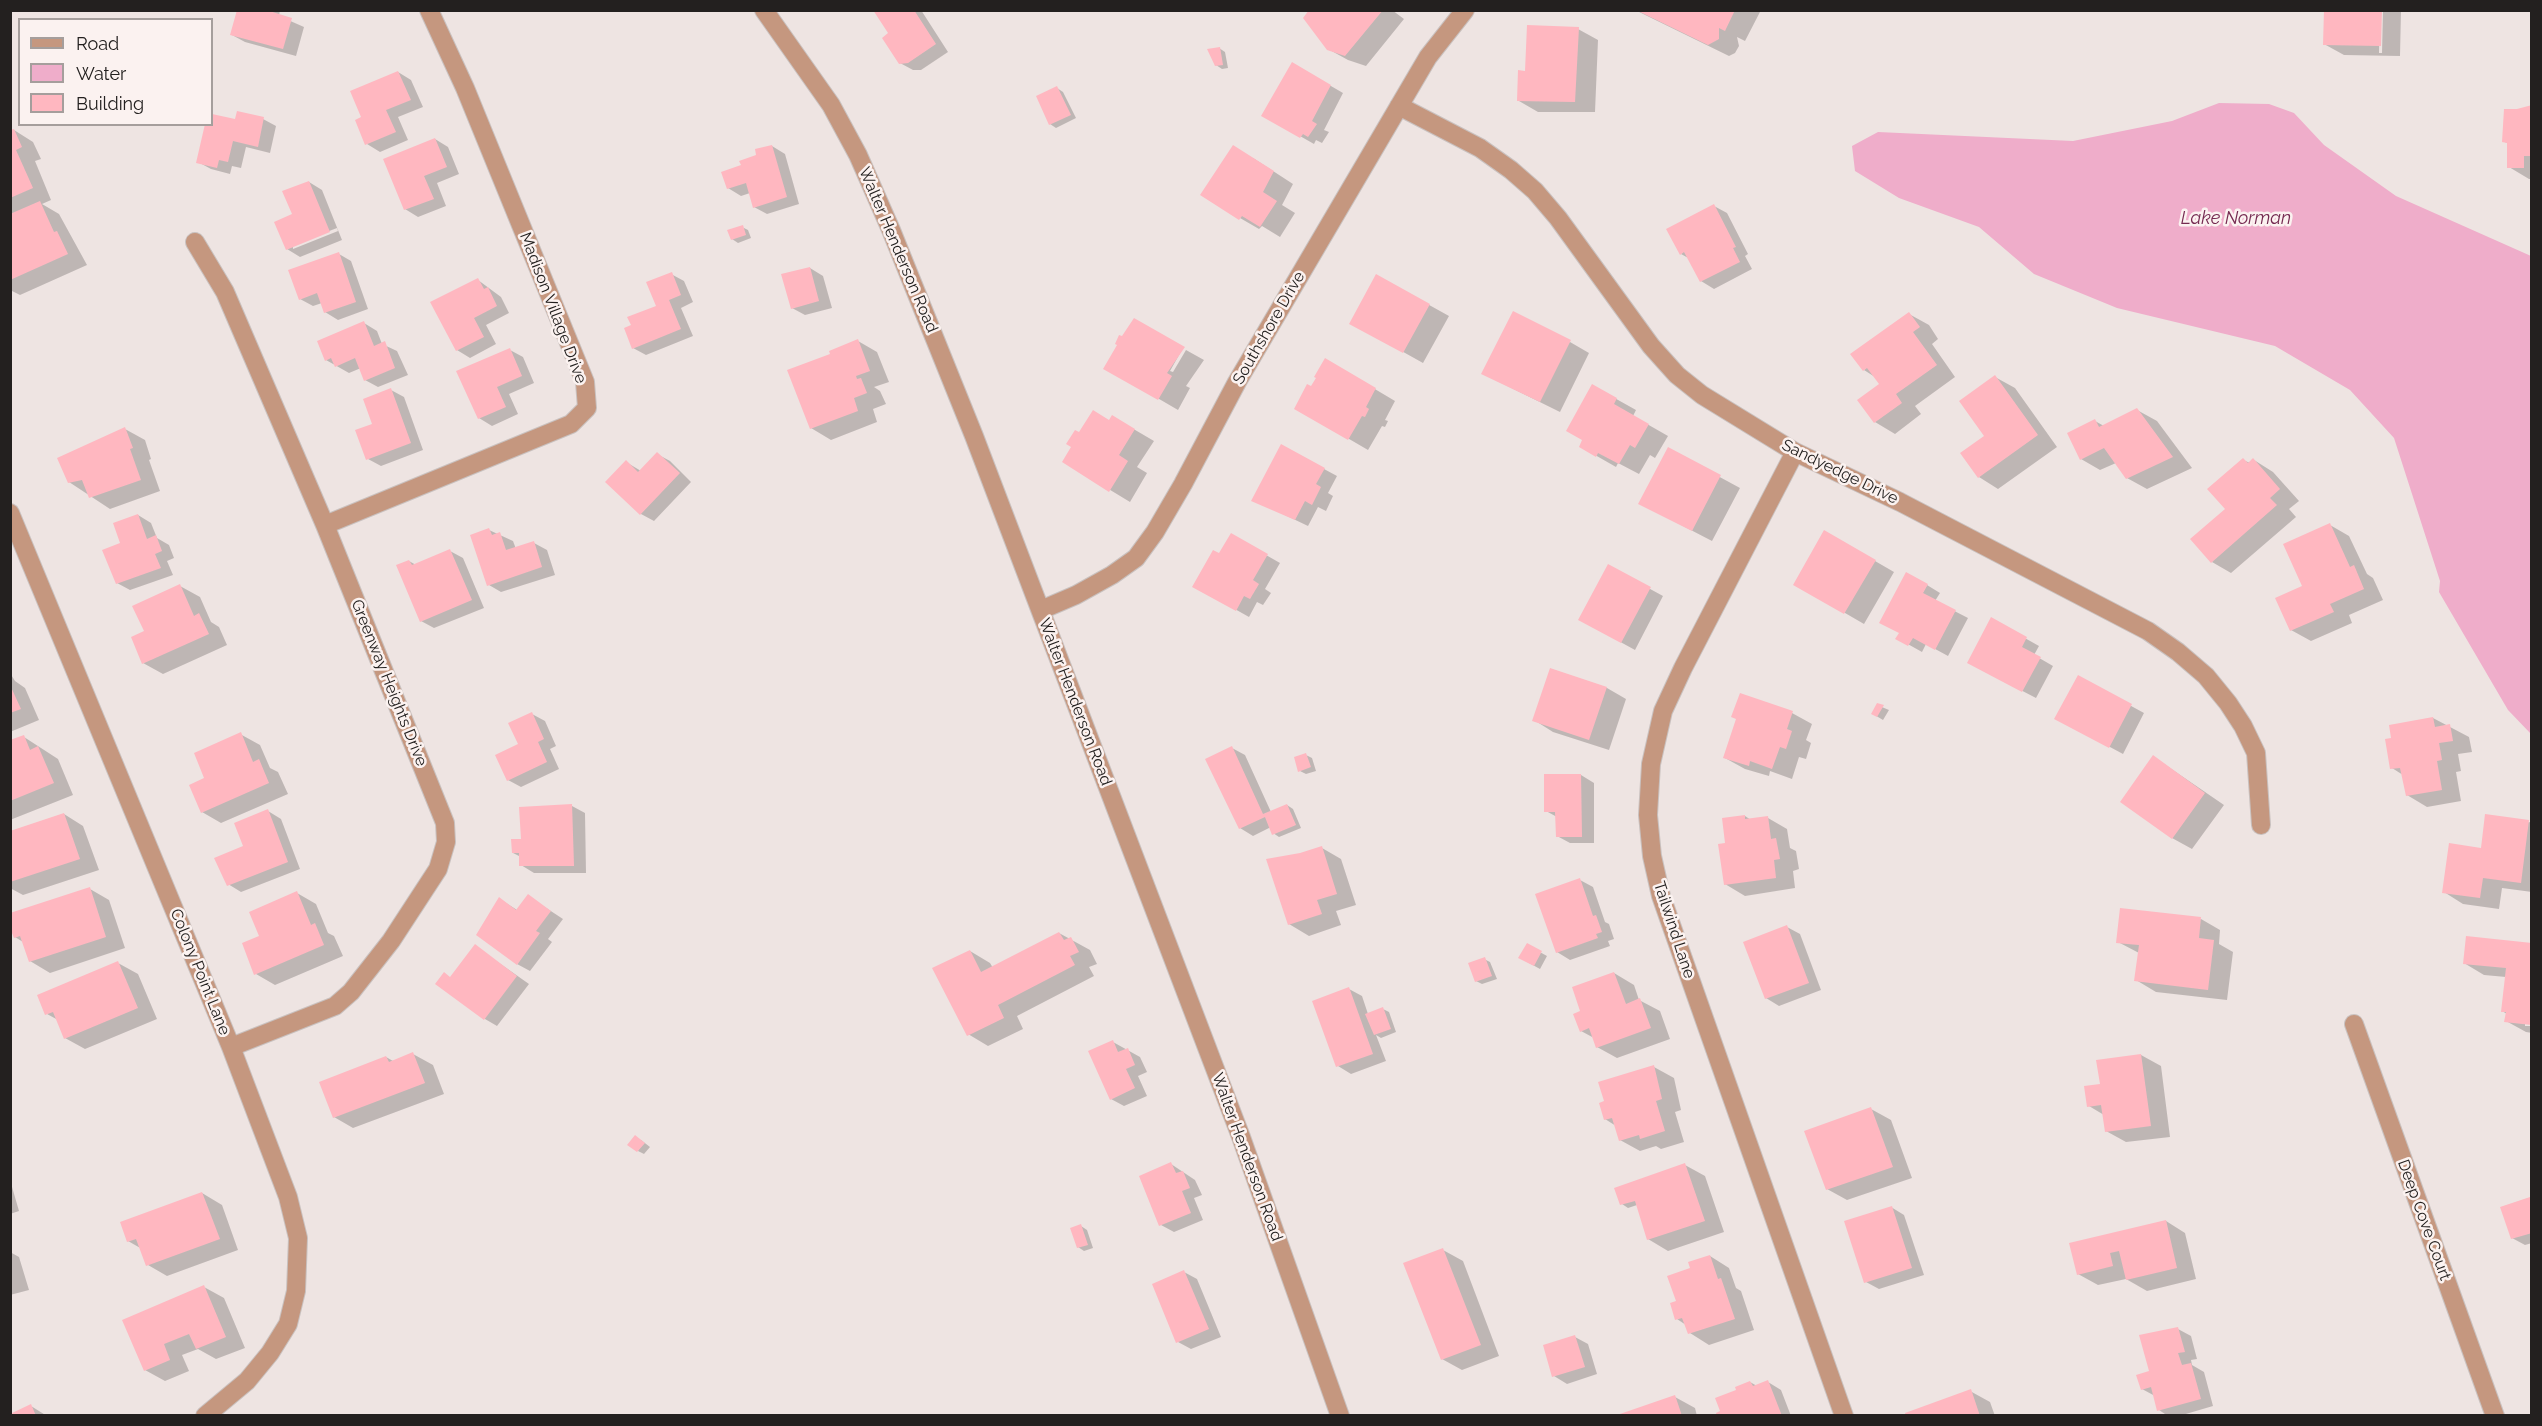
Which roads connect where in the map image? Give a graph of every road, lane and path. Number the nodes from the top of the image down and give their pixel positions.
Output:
1 (429, 10) edge
2 (764, 10) edge
3 (1465, 10) edge
4 (1399, 106) junction
5 (195, 242) dead end
6 (1795, 452) junction
7 (10, 513) edge
8 (325, 525) junction
9 (1041, 610) junction
10 (2261, 825) dead end
11 (2354, 1024) dead end
12 (231, 1047) junction
13 (205, 1416) edge
14 (1340, 1416) edge
15 (1844, 1416) edge
16 (2494, 1416) edge

1 - 8 street, Madison Village Drive
2 - 9 street, Walter Henderson Road
3 - 4 street, Southshore Drive
4 - 6 street, Sandyedge Drive
4 - 9 street, Southshore Drive
5 - 8 street, Greenway Heights Drive
6 - 10 street, Sandyedge Drive
6 - 15 street, Tailwind Lane
7 - 12 street, Colony Point Lane
8 - 12 street, Greenway Heights Drive
9 - 14 street, Walter Henderson Road
11 - 16 street, Deep Cove Court
12 - 13 street, Colony Point Lane

